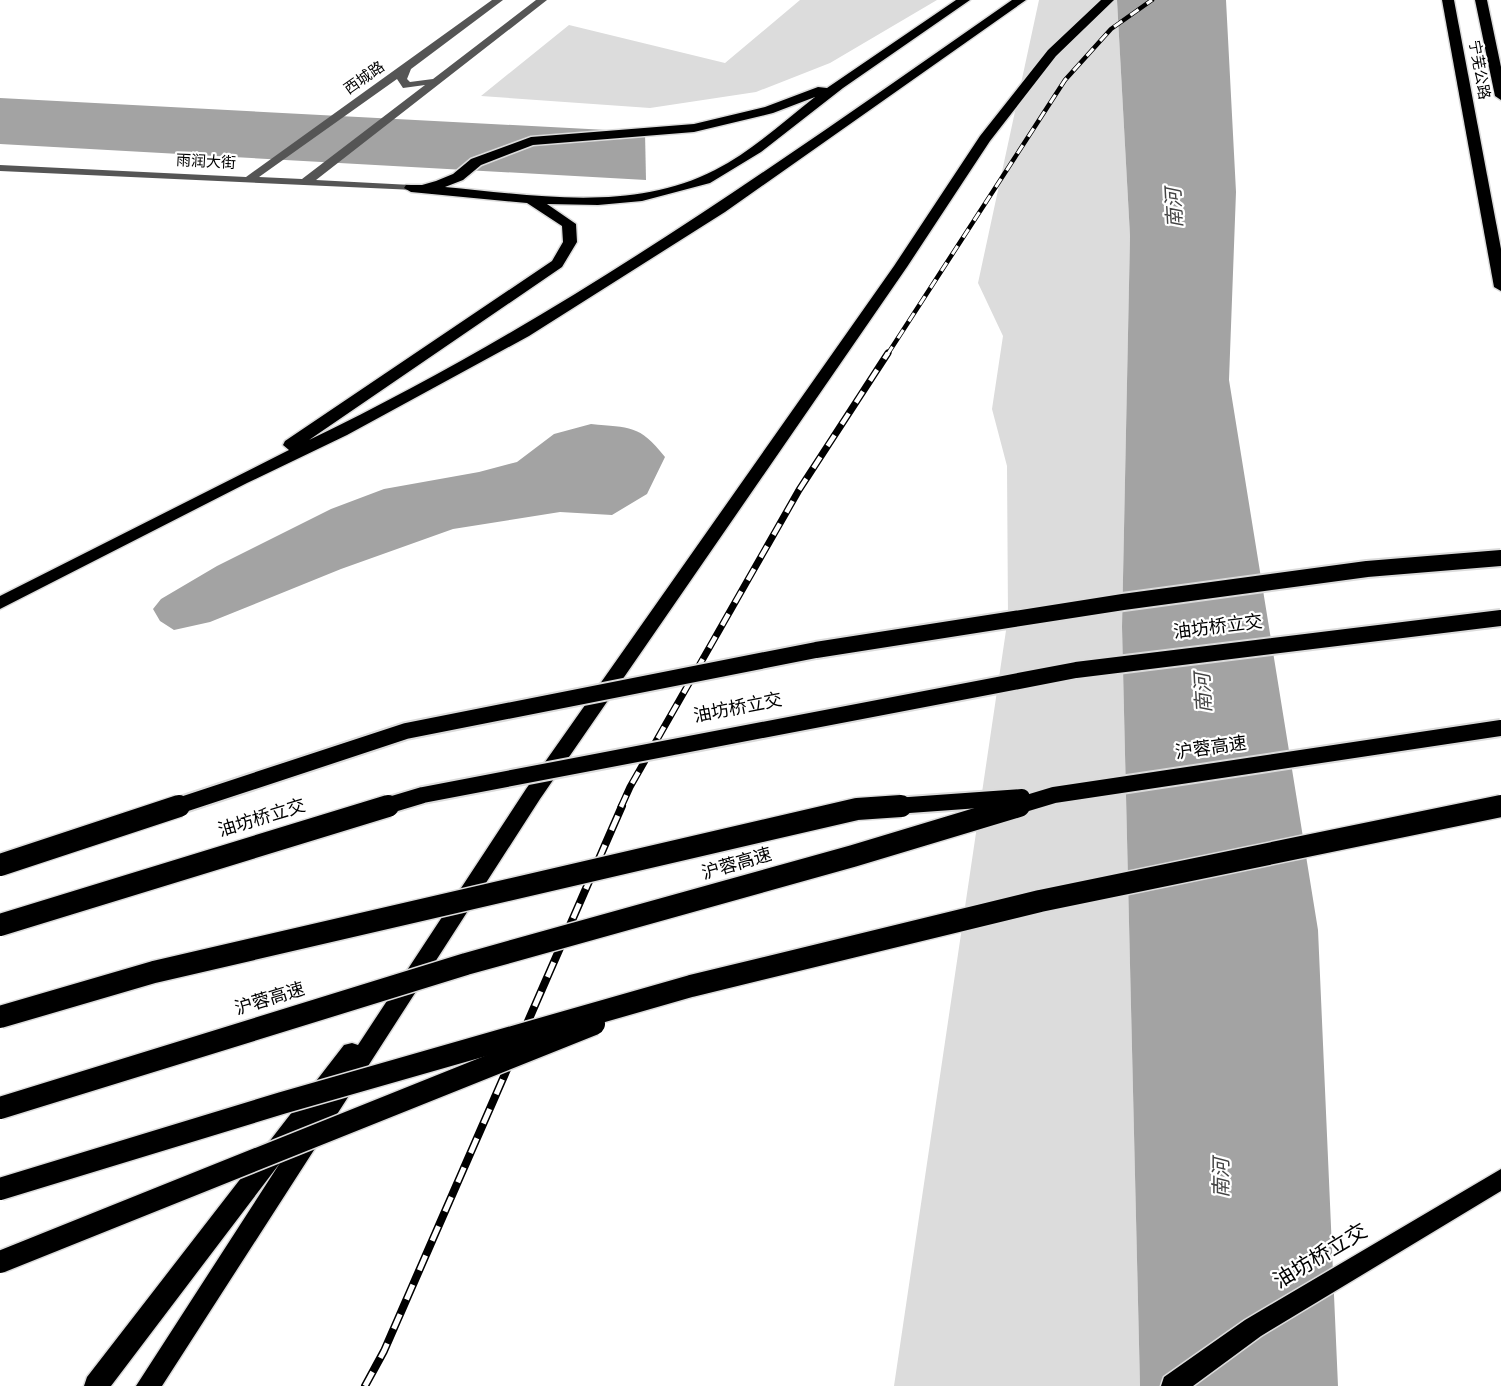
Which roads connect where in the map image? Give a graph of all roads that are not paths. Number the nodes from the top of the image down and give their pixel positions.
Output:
1 (498, 0) edge
2 (542, 0) edge
3 (964, 0) edge
4 (1020, 0) edge
5 (1108, 0) edge
6 (1448, 0) edge
7 (1481, 0) edge
8 (407, 68) junction
9 (439, 78) junction
10 (840, 84) junction
11 (1501, 96) edge
12 (0, 168) edge
13 (248, 180) junction
14 (306, 182) junction
15 (411, 188) junction
16 (530, 199) junction
17 (1501, 287) edge
18 (241, 479) junction
19 (1501, 558) edge
20 (0, 603) edge
21 (1501, 618) edge
22 (1501, 728) edge
23 (1054, 795) junction
24 (1501, 806) edge
25 (0, 865) edge
26 (0, 925) edge
27 (437, 941) junction
28 (692, 986) junction
29 (0, 1017) edge
30 (0, 1108) edge
31 (1501, 1179) edge
32 (0, 1189) edge
33 (0, 1262) edge
34 (96, 1386) edge
35 (148, 1386) edge
36 (1173, 1386) edge

1 - 8 street, 西城路
2 - 9 street
3 - 10 highway
4 - 18 highway
5 - 27 highway
6 - 17 highway, 宁芜公路
7 - 11 highway, 宁芜公路
8 - 9 street
8 - 13 street, 西城路
9 - 14 street
10 - 15 highway
10 - 16 highway
12 - 13 street, 雨润大街
13 - 14 street, 雨润大街
14 - 15 street, 雨润大街
15 - 16 highway
16 - 18 highway
18 - 20 highway
19 - 25 highway, bridge
21 - 26 highway, 油坊桥立交, bridge
22 - 23 highway, 沪蓉高速, bridge
23 - 29 highway, bridge
23 - 30 highway, 沪蓉高速, bridge
24 - 28 highway, bridge
27 - 34 highway
27 - 35 highway
28 - 32 highway, bridge
28 - 33 highway, bridge
31 - 36 highway, 油坊桥立交

